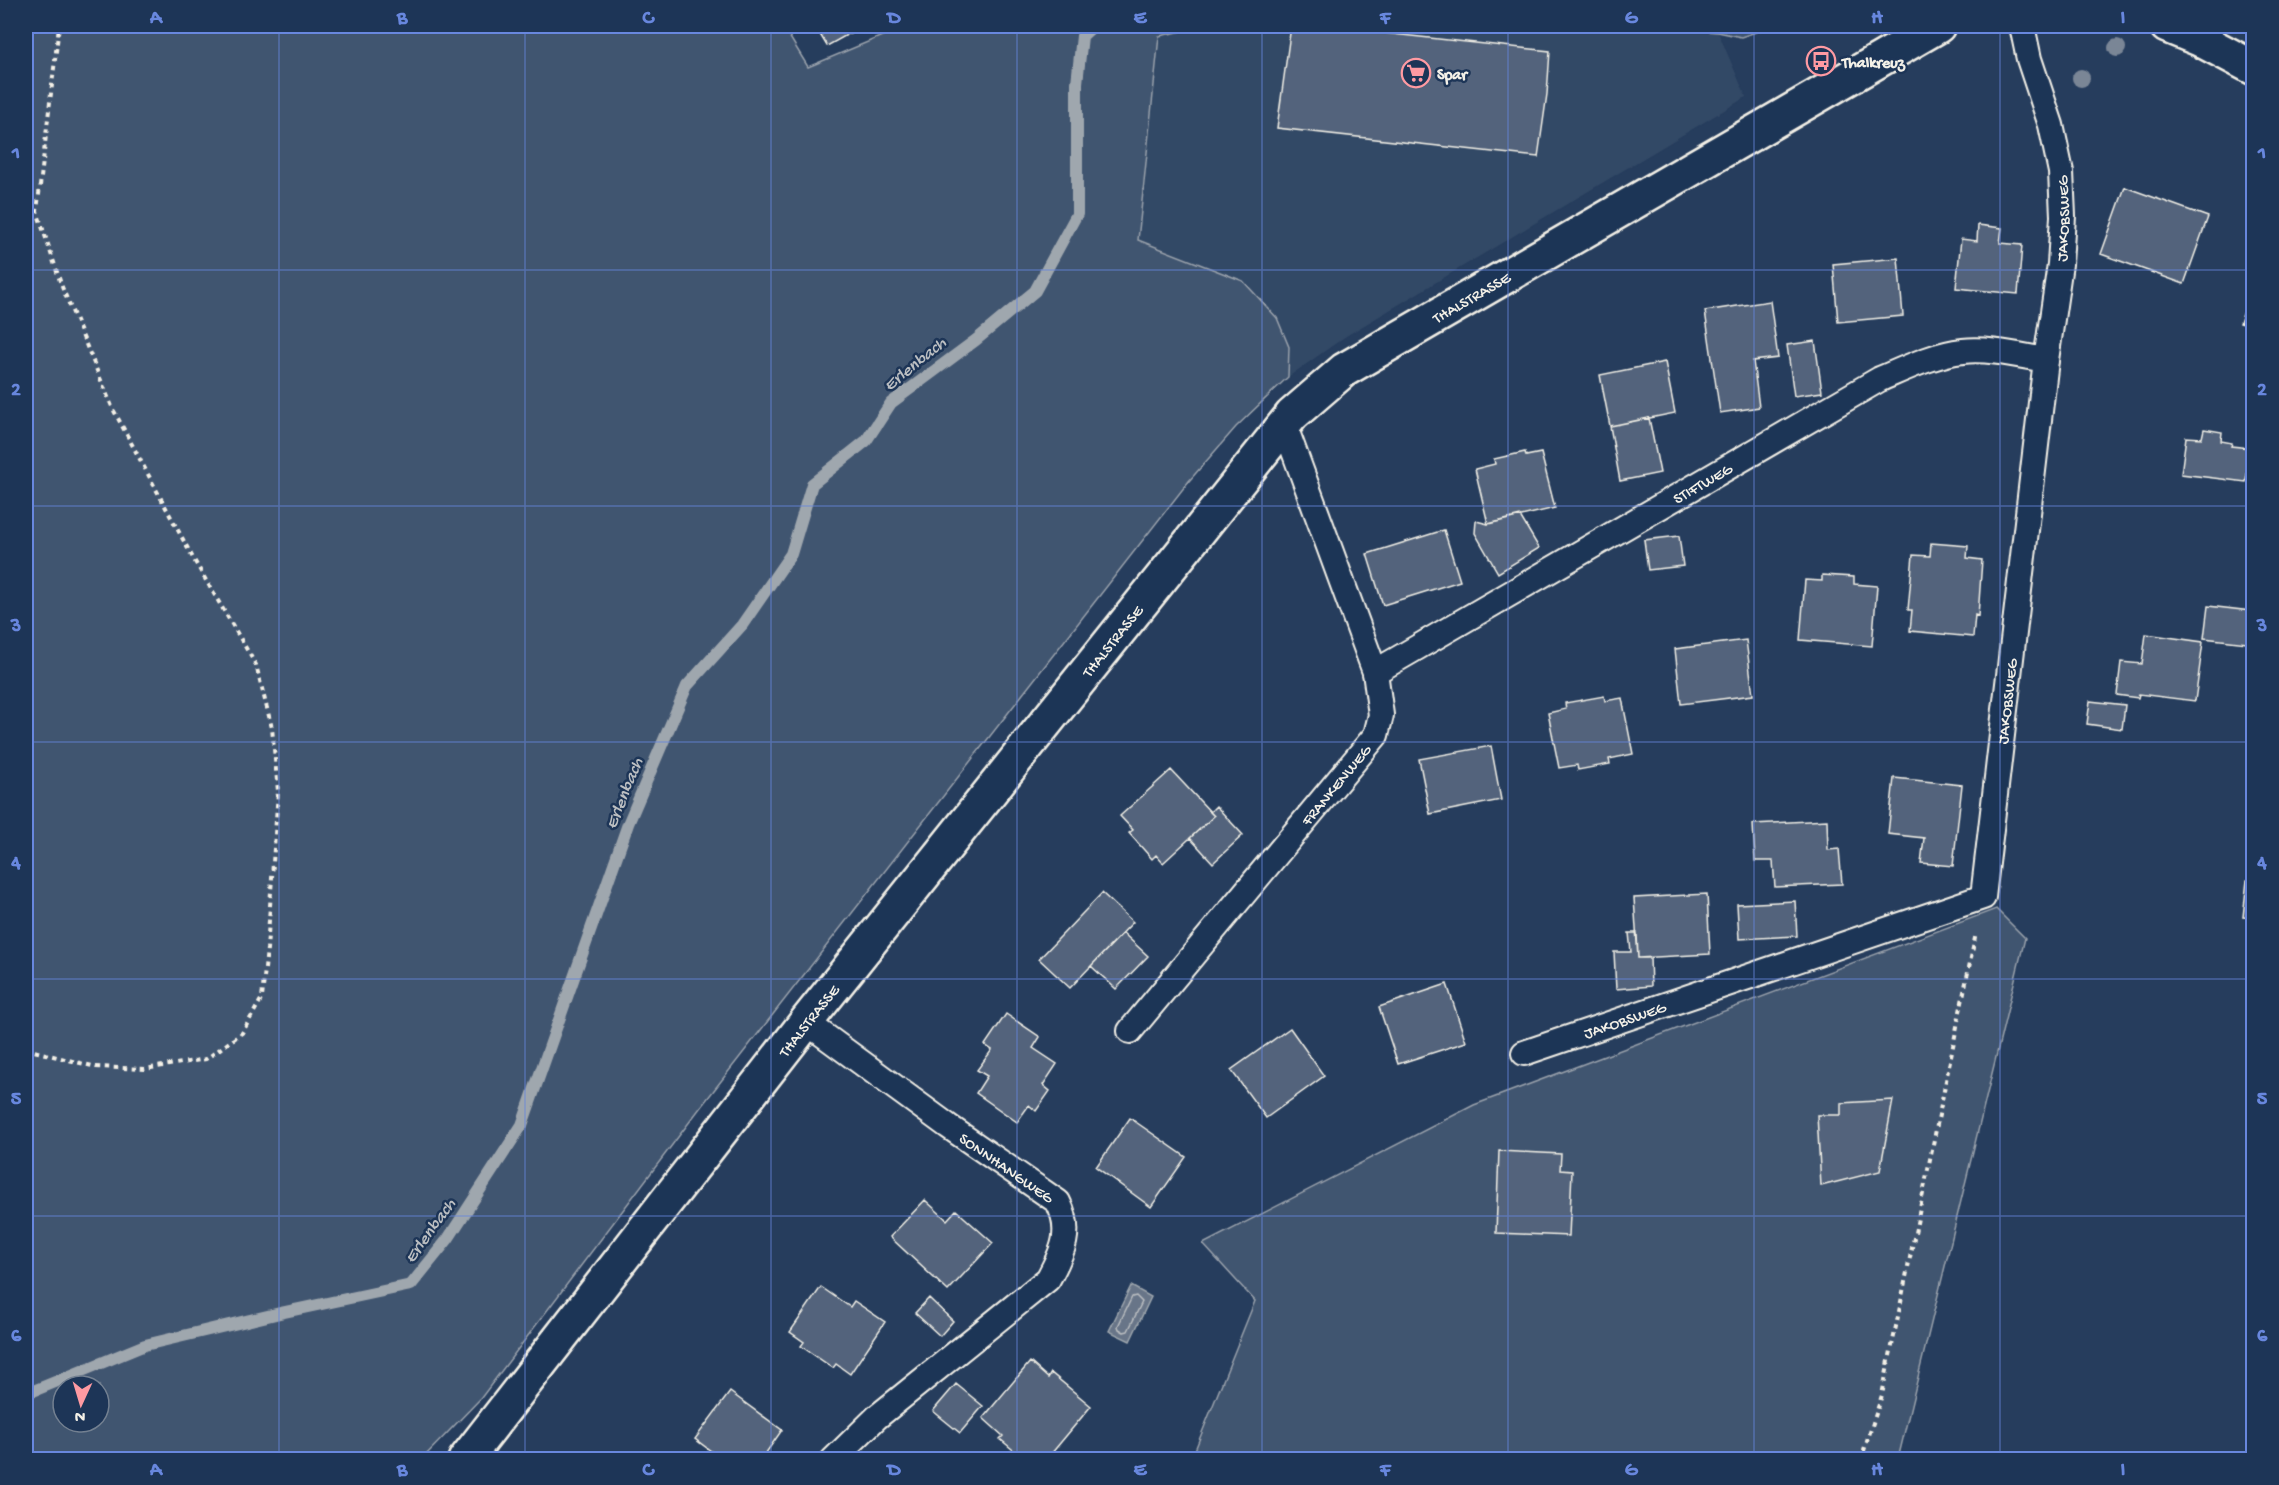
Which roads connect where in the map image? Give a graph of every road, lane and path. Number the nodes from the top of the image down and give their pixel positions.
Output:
1 (59, 26) edge
2 (1938, 26) edge
3 (2022, 26) edge
4 (2167, 26) edge
5 (2253, 68) edge
6 (2046, 360) junction
7 (1284, 424) junction
8 (1375, 672) junction
9 (1983, 897) junction
10 (806, 1022) junction
11 (1131, 1031) dead end
12 (26, 1049) edge
13 (1524, 1053) dead end
14 (465, 1460) edge
15 (833, 1460) edge
16 (1861, 1460) edge

1 - 12 path
2 - 7 street, THALSTRASSE
3 - 6 lane, JAKOBSWEG
4 - 5 street
6 - 8 lane, STIFTWEG
6 - 9 lane, JAKOBSWEG
7 - 8 lane, FRANKENWEG
7 - 10 street, THALSTRASSE
8 - 11 lane, FRANKENWEG
9 - 13 lane, JAKOBSWEG
9 - 16 path
10 - 14 street, THALSTRASSE
10 - 15 lane, SONNHANGWEG

